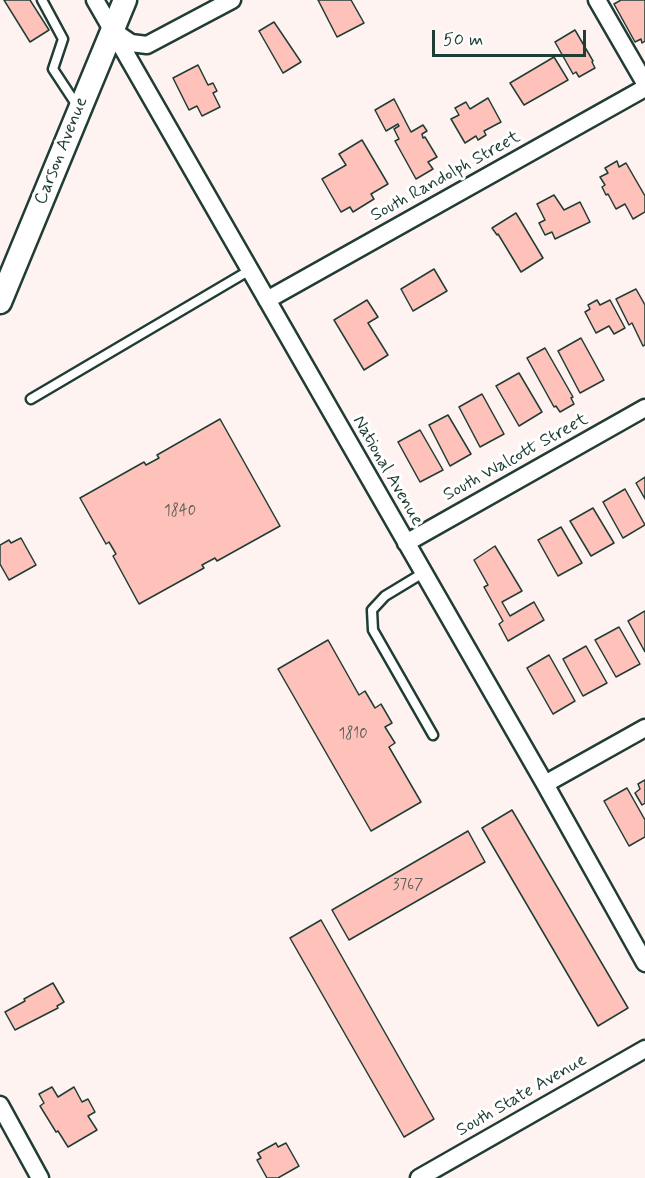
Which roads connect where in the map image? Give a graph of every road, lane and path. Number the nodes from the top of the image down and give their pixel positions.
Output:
1 (42, 0) edge
2 (95, 0) edge
3 (124, 0) edge
4 (232, 0) edge
5 (597, 0) edge
6 (112, 30) junction
7 (645, 83) edge
8 (645, 87) edge
9 (79, 110) junction
10 (249, 270) junction
11 (267, 300) junction
12 (0, 302) edge
13 (31, 399) dead end
14 (645, 408) edge
15 (406, 543) junction
16 (423, 573) junction
17 (645, 728) edge
18 (433, 735) dead end
19 (545, 784) junction
20 (645, 963) edge
21 (645, 1048) edge
22 (0, 1106) edge
23 (40, 1178) edge
24 (419, 1178) edge

1 - 9 lane
2 - 6 street, National Avenue
3 - 6 main road, Carson Avenue
4 - 6 street
5 - 7 street
6 - 9 main road, Carson Avenue
6 - 10 street, National Avenue
8 - 11 street, South Randolph Street
9 - 12 main road, Carson Avenue
10 - 11 street, National Avenue
10 - 13 lane
11 - 15 street, National Avenue
14 - 15 street, South Walcott Street
15 - 16 street, National Avenue
16 - 18 lane
16 - 19 street, National Avenue
17 - 19 street
19 - 20 street, National Avenue
21 - 24 street, South State Avenue
22 - 23 street

